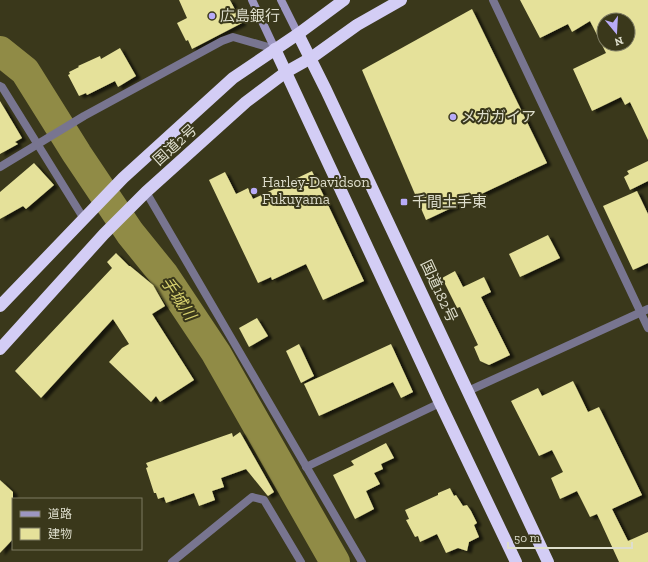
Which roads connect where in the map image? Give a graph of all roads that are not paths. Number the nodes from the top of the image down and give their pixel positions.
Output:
1 (252, 0) edge
2 (281, 0) edge
3 (344, 0) edge
4 (401, 0) edge
5 (493, 0) edge
6 (298, 34) junction
7 (275, 49) junction
8 (311, 58) junction
9 (286, 72) junction
10 (0, 86) edge
11 (40, 142) junction
12 (0, 167) edge
13 (142, 196) junction
14 (87, 216) junction
15 (0, 306) edge
16 (644, 310) edge
17 (648, 328) edge
18 (0, 349) edge
19 (468, 391) junction
20 (440, 403) junction
21 (306, 467) junction
22 (172, 562) edge
23 (301, 562) edge
24 (362, 562) edge
25 (516, 562) edge
26 (548, 562) edge

1 - 7 main road
2 - 6 main road
3 - 6 highway, 国道2号
4 - 8 highway, 国道2号
5 - 16 street
6 - 7 highway, 国道2号
6 - 8 highway, 国道182号
7 - 9 highway
7 - 11 street
7 - 14 highway, 国道2号
8 - 9 highway, 国道2号
8 - 19 highway, 国道182号
9 - 13 highway, 国道2号
9 - 20 highway
10 - 11 street
11 - 12 street
11 - 14 street
13 - 18 highway, 国道2号
13 - 21 street
14 - 15 highway, 国道2号
16 - 17 street
16 - 19 street
19 - 26 highway, 国道182号
20 - 21 street
20 - 25 highway
21 - 24 street
22 - 23 street

